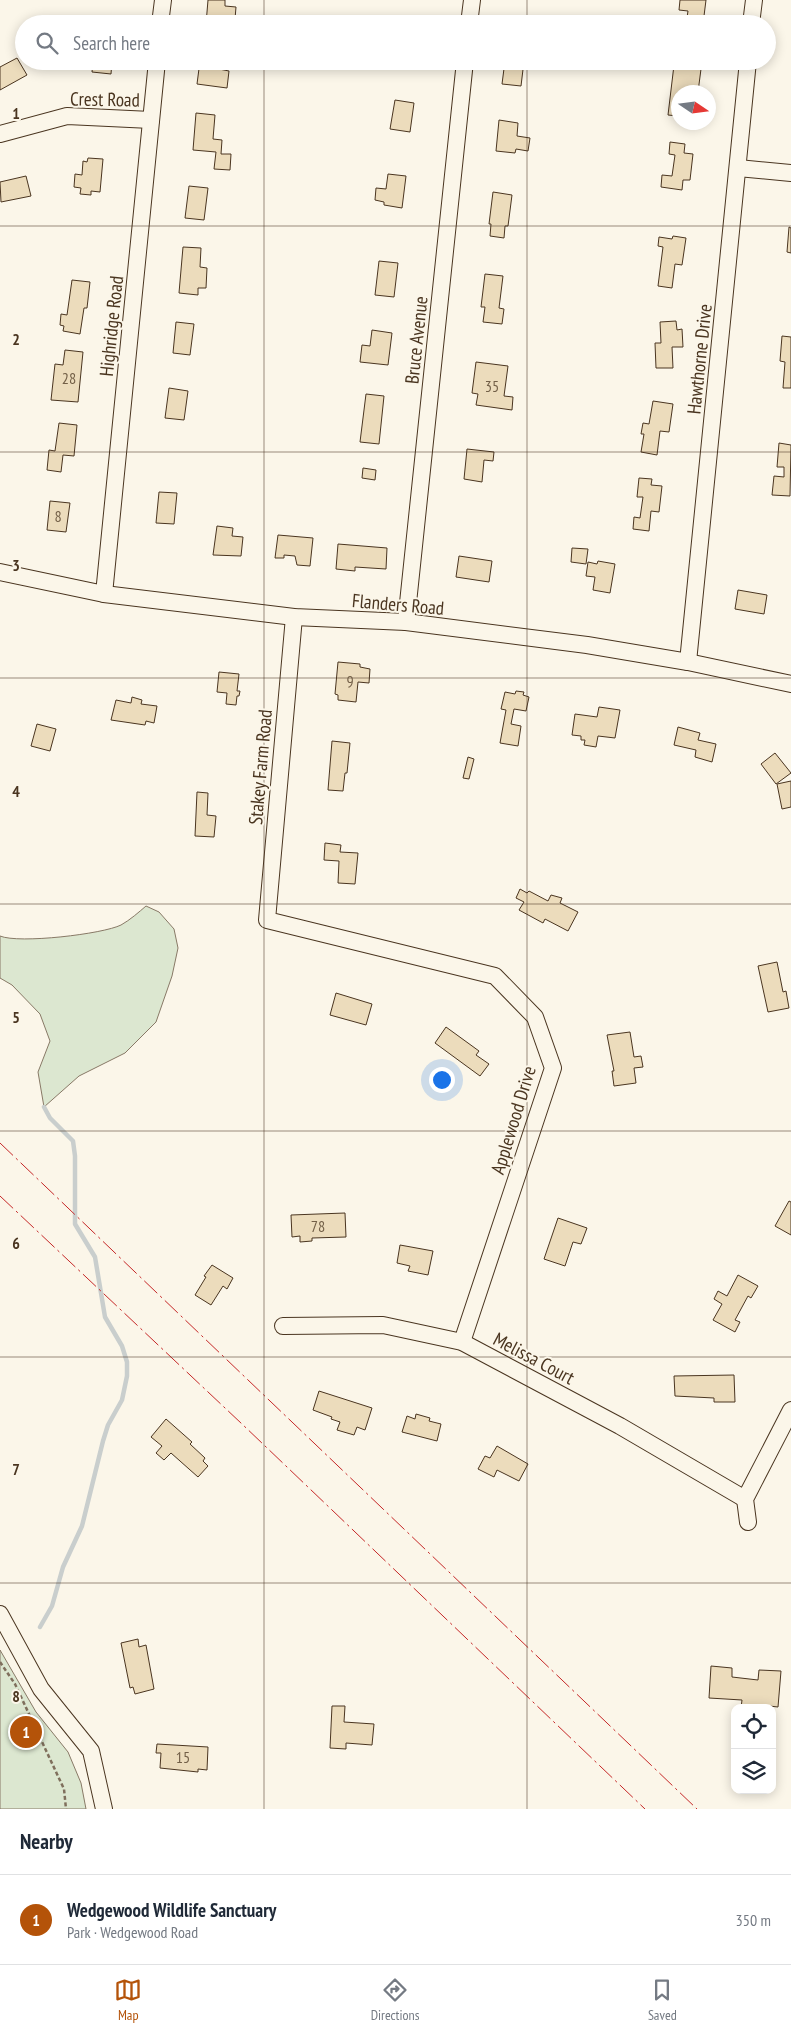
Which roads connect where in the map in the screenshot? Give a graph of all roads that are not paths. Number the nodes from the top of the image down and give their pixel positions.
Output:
1 (163, 0) edge
2 (472, 0) edge
3 (754, 0) edge
4 (161, 15) edge
5 (470, 15) edge
6 (752, 15) edge
7 (156, 70) edge
8 (464, 70) edge
9 (747, 70) edge
10 (151, 120) junction
11 (0, 134) edge
12 (738, 168) junction
13 (791, 173) edge
14 (0, 572) edge
15 (104, 594) junction
16 (294, 617) junction
17 (406, 622) junction
18 (688, 662) junction
19 (791, 684) edge
20 (266, 920) joint
21 (283, 1326) dead end
22 (462, 1342) junction
23 (791, 1410) edge
24 (745, 1499) junction
25 (748, 1522) dead end
26 (0, 1614) edge
27 (104, 1809) edge

1 - 4 street
2 - 5 street
3 - 6 street
7 - 10 street, Highridge Road
8 - 17 street, Bruce Avenue
9 - 12 street, Hawthorne Drive
10 - 11 street, Crest Road
10 - 15 street, Highridge Road
12 - 13 street
12 - 18 street, Hawthorne Drive
14 - 15 street, Flanders Road
15 - 16 street, Flanders Road
16 - 17 street, Flanders Road
16 - 20 street, Stakey Farm Road
17 - 18 street, Flanders Road
18 - 19 street, Flanders Road
20 - 22 street, Applewood Drive
21 - 22 street, Melissa Court
22 - 24 street, Melissa Court
23 - 24 street
24 - 25 street
26 - 27 street

